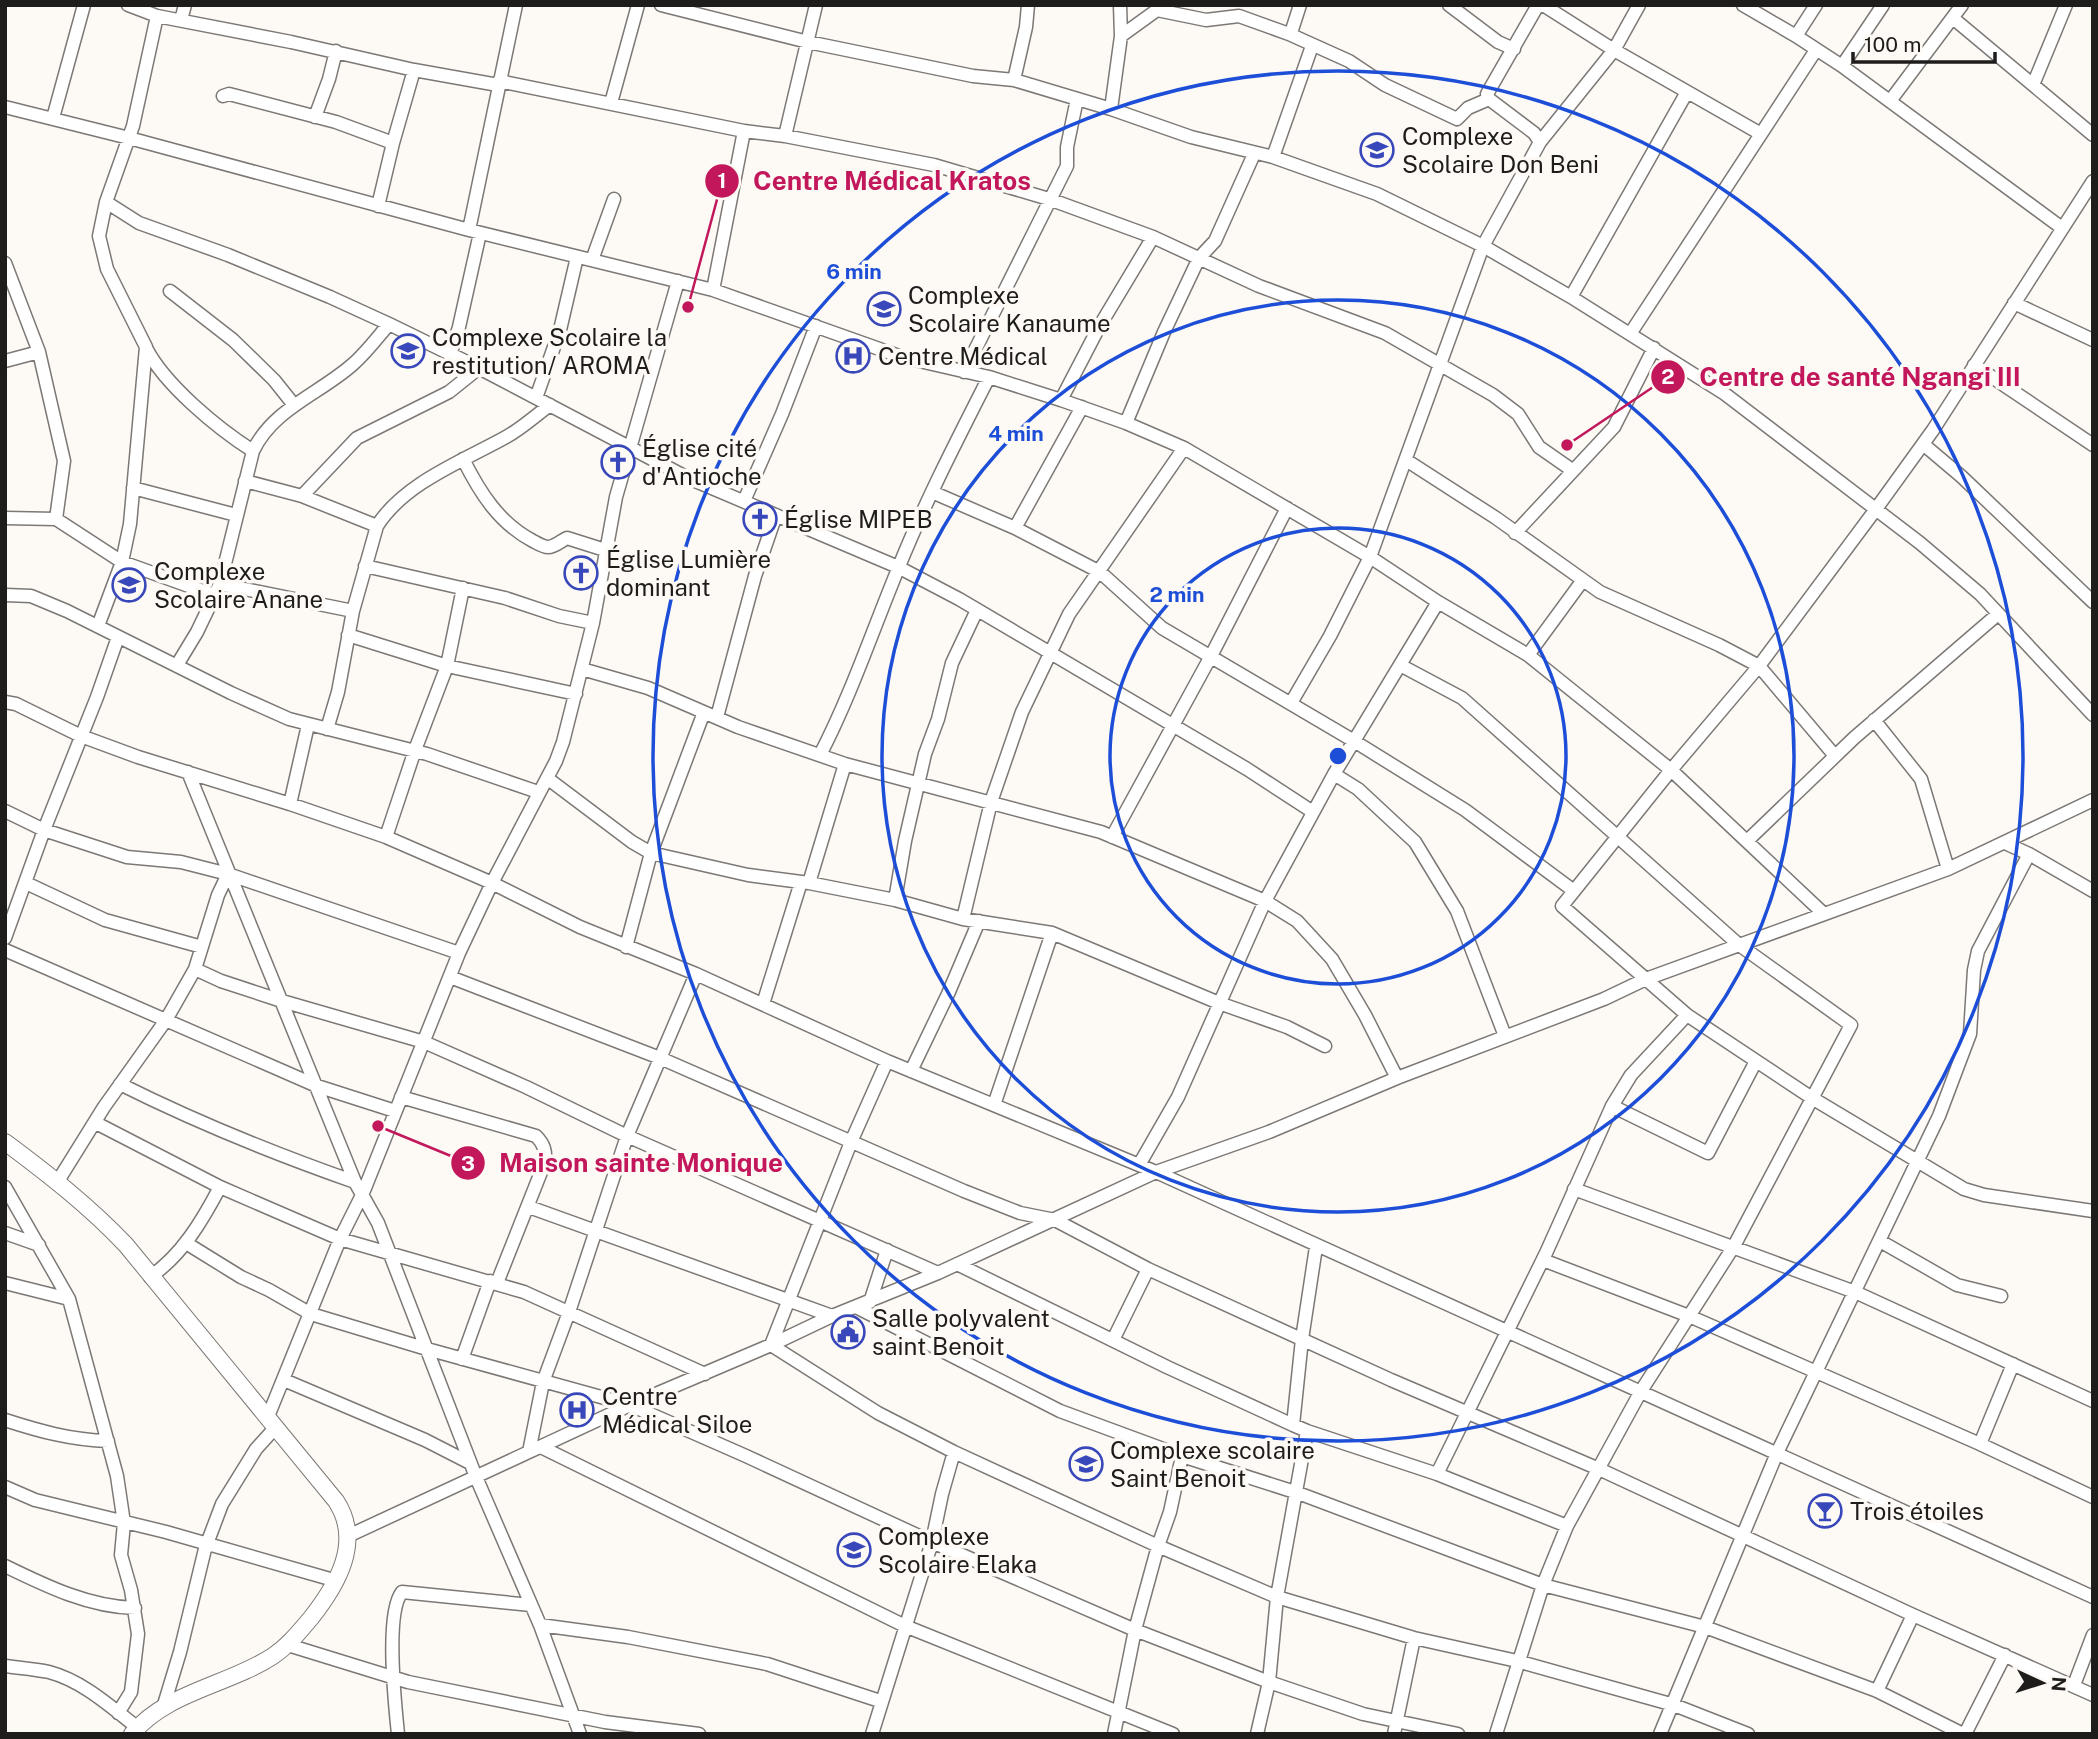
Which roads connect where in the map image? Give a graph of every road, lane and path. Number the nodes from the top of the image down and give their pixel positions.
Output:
1 (84, 5) edge
2 (128, 5) edge
3 (185, 5) edge
4 (516, 5) edge
5 (638, 5) edge
6 (661, 5) edge
7 (816, 5) edge
8 (1028, 5) edge
9 (1120, 5) edge
10 (1300, 5) edge
11 (1449, 5) edge
12 (1538, 5) edge
13 (1543, 5) edge
14 (1639, 5) edge
15 (1743, 5) edge
16 (1816, 5) edge
17 (1883, 5) edge
18 (1962, 5) edge
19 (2066, 5) edge
20 (157, 16) junction
21 (1954, 19) junction
22 (181, 20) junction
23 (1289, 34) junction
24 (1121, 36) junction
25 (1796, 36) junction
26 (808, 42) junction
27 (1312, 46) junction
28 (1514, 49) junction
29 (1614, 50) junction
30 (1816, 50) junction
31 (336, 51) junction
32 (1842, 66) junction
33 (414, 70) junction
34 (1014, 80) junction
35 (499, 83) junction
36 (2033, 85) junction
37 (1687, 92) junction
38 (223, 96) dead end
39 (1077, 99) junction
40 (1489, 99) junction
41 (1890, 101) junction
42 (611, 103) junction
43 (5, 107) edge
44 (1111, 109) junction
45 (315, 117) junction
46 (53, 118) junction
47 (744, 131) junction
48 (1761, 134) junction
49 (2093, 135) edge
50 (785, 136) junction
51 (129, 138) junction
52 (1540, 142) junction
53 (393, 143) junction
54 (1254, 154) junction
55 (1272, 157) junction
56 (2093, 181) edge
57 (614, 199) dead end
58 (1049, 199) junction
59 (106, 202) junction
60 (378, 205) junction
61 (2062, 228) junction
62 (474, 232) junction
63 (1153, 237) junction
64 (1483, 246) junction
65 (577, 257) junction
66 (1199, 258) junction
67 (592, 260) junction
68 (5, 264) edge
69 (678, 281) junction
70 (713, 290) junction
71 (170, 291) dead end
72 (1570, 297) junction
73 (2014, 303) junction
74 (389, 324) junction
75 (816, 326) junction
76 (1630, 334) junction
77 (2093, 340) edge
78 (146, 347) junction
79 (1654, 348) junction
80 (39, 352) junction
81 (450, 355) junction
82 (5, 360) edge
83 (1440, 364) junction
84 (1974, 365) junction
85 (479, 368) junction
86 (964, 372) junction
87 (989, 377) junction
88 (536, 398) junction
89 (1061, 400) junction
90 (294, 405) junction
91 (550, 405) junction
92 (1082, 407) junction
93 (1126, 423) junction
94 (1923, 444) junction
95 (2093, 445) edge
96 (1184, 447) junction
97 (629, 448) junction
98 (253, 450) junction
99 (463, 460) junction
100 (1406, 460) junction
101 (1572, 470) junction
102 (245, 481) junction
103 (133, 488) junction
104 (932, 492) junction
105 (302, 495) junction
106 (744, 501) junction
107 (1287, 508) junction
108 (1876, 509) junction
109 (236, 515) junction
110 (776, 515) junction
111 (5, 518) edge
112 (56, 519) junction
113 (377, 526) junction
114 (1015, 528) junction
115 (1515, 533) junction
116 (605, 550) junction
117 (1370, 557) junction
118 (122, 562) junction
119 (365, 566) junction
120 (898, 567) junction
121 (1100, 572) junction
122 (1583, 580) junction
123 (463, 588) junction
124 (217, 590) junction
125 (5, 594) edge
126 (1438, 602) junction
127 (2093, 602) edge
128 (977, 610) junction
129 (352, 611) junction
130 (1998, 614) junction
131 (593, 623) junction
132 (98, 626) junction
133 (348, 635) junction
134 (118, 637) junction
135 (1049, 653) junction
136 (1528, 655) junction
137 (1211, 656) junction
138 (177, 665) junction
139 (1400, 665) junction
140 (447, 666) junction
141 (1759, 666) junction
142 (582, 669) junction
143 (576, 694) junction
144 (5, 702) edge
145 (1291, 703) junction
146 (704, 712) junction
147 (2093, 715) edge
148 (717, 717) junction
149 (1874, 720) junction
150 (308, 724) junction
151 (1172, 727) junction
152 (327, 729) junction
153 (81, 736) junction
154 (1354, 741) junction
155 (415, 750) junction
156 (820, 755) junction
157 (1835, 756) junction
158 (845, 764) junction
159 (1671, 770) junction
160 (188, 772) junction
161 (1334, 774) junction
162 (547, 778) junction
163 (919, 782) junction
164 (538, 792) junction
165 (2093, 800) edge
166 (991, 802) junction
167 (290, 804) junction
168 (5, 811) edge
169 (1313, 812) junction
170 (44, 830) junction
171 (386, 837) junction
172 (1112, 837) junction
173 (1618, 838) junction
174 (1747, 841) junction
175 (2005, 843) junction
176 (651, 853) junction
177 (2029, 854) junction
178 (1948, 869) junction
179 (228, 874) junction
180 (26, 883) junction
181 (492, 883) junction
182 (805, 883) junction
183 (1574, 891) junction
184 (2093, 891) edge
185 (895, 900) junction
186 (1265, 901) junction
187 (1824, 914) junction
188 (963, 919) junction
189 (979, 921) junction
190 (1052, 933) junction
191 (5, 938) edge
192 (1738, 944) junction
193 (202, 947) junction
194 (626, 947) junction
195 (5, 950) edge
196 (460, 953) junction
197 (195, 969) junction
198 (696, 974) junction
199 (450, 977) junction
200 (1646, 979) junction
201 (282, 1001) junction
202 (1220, 1003) junction
203 (762, 1004) junction
204 (1687, 1015) junction
205 (166, 1020) junction
206 (1505, 1035) junction
207 (424, 1042) junction
208 (1325, 1046) dead end
209 (660, 1058) junction
210 (887, 1060) junction
211 (1756, 1061) junction
212 (911, 1071) junction
213 (1397, 1078) junction
214 (120, 1084) junction
215 (317, 1086) junction
216 (401, 1097) junction
217 (1812, 1098) junction
218 (994, 1105) junction
219 (1612, 1106) junction
220 (395, 1111) junction
221 (96, 1122) junction
222 (627, 1136) junction
223 (5, 1142) edge
224 (851, 1142) junction
225 (1918, 1162) junction
226 (1139, 1165) junction
227 (1156, 1172) junction
228 (58, 1181) junction
229 (355, 1182) junction
230 (5, 1187) edge
231 (220, 1187) junction
232 (1574, 1189) junction
233 (363, 1193) junction
234 (529, 1207) junction
235 (2093, 1211) edge
236 (1055, 1220) junction
237 (819, 1221) junction
238 (596, 1230) junction
239 (5, 1233) edge
240 (340, 1239) junction
241 (1880, 1241) junction
242 (186, 1243) junction
243 (39, 1245) junction
244 (1734, 1246) junction
245 (1317, 1247) junction
246 (887, 1251) junction
247 (390, 1253) junction
248 (1543, 1260) junction
249 (957, 1264) junction
250 (1148, 1269) junction
251 (938, 1273) junction
252 (150, 1278) junction
253 (494, 1282) junction
254 (5, 1283) edge
255 (1855, 1292) junction
256 (2001, 1296) dead end
257 (69, 1299) junction
258 (790, 1301) junction
259 (870, 1302) junction
260 (856, 1307) junction
261 (569, 1312) junction
262 (311, 1314) junction
263 (1689, 1315) junction
264 (832, 1316) junction
265 (1507, 1331) junction
266 (1302, 1339) junction
267 (1114, 1340) junction
268 (771, 1345) junction
269 (427, 1349) junction
270 (462, 1359) junction
271 (2013, 1364) junction
272 (1817, 1371) junction
273 (705, 1374) junction
274 (284, 1380) junction
275 (543, 1382) junction
276 (1641, 1391) junction
277 (2093, 1401) edge
278 (630, 1405) junction
279 (1466, 1412) junction
280 (5, 1420) edge
281 (271, 1423) junction
282 (1293, 1425) junction
283 (1307, 1431) junction
284 (108, 1441) junction
285 (1980, 1444) junction
286 (535, 1449) junction
287 (954, 1451) junction
288 (1777, 1453) junction
289 (1182, 1456) junction
290 (470, 1463) junction
291 (1599, 1469) junction
292 (1437, 1475) junction
293 (476, 1477) junction
294 (5, 1487) edge
295 (1298, 1493) junction
296 (2093, 1497) edge
297 (124, 1523) junction
298 (1567, 1526) junction
299 (1742, 1534) junction
300 (348, 1536) junction
301 (932, 1542) junction
302 (206, 1545) junction
303 (1158, 1546) junction
304 (5, 1566) edge
305 (337, 1581) junction
306 (1543, 1585) junction
307 (1277, 1597) junction
308 (2093, 1597) edge
309 (531, 1605) junction
310 (135, 1608) junction
311 (1913, 1615) junction
312 (540, 1625) junction
313 (905, 1626) junction
314 (1705, 1627) junction
315 (1135, 1630) junction
316 (2093, 1634) edge
317 (1413, 1638) junction
318 (288, 1645) junction
319 (2005, 1655) junction
320 (1517, 1661) junction
321 (5, 1666) edge
322 (393, 1678) junction
323 (1269, 1682) junction
324 (2074, 1685) junction
325 (1877, 1691) junction
326 (2093, 1695) edge
327 (880, 1701) junction
328 (1674, 1704) junction
329 (163, 1708) junction
330 (1119, 1710) junction
331 (118, 1713) junction
332 (574, 1715) junction
333 (1395, 1728) edge
334 (135, 1731) edge
335 (398, 1734) edge
336 (580, 1734) edge
337 (699, 1734) edge
338 (872, 1734) edge
339 (1114, 1734) edge
340 (1174, 1734) edge
341 (1257, 1734) edge
342 (1458, 1734) edge
343 (1496, 1734) edge
344 (1660, 1734) edge
345 (1748, 1734) edge
346 (1964, 1734) edge

1 - 46 street
2 - 20 street
3 - 22 street
4 - 35 street
5 - 42 street
6 - 26 street
7 - 26 street
8 - 34 street
9 - 24 street
10 - 23 street
11 - 28 street
12 - 28 street
13 - 29 street
14 - 29 street
15 - 25 street
16 - 25 street
17 - 32 street
18 - 21 street
19 - 36 street
20 - 22 street
20 - 51 street
21 - 36 street
21 - 41 street
22 - 31 street
23 - 24 street
23 - 27 street
24 - 44 street
25 - 30 street
26 - 34 street
26 - 50 street
27 - 40 street
27 - 55 street
28 - 40 street
29 - 37 street
29 - 52 street
30 - 32 street
30 - 48 street
31 - 33 street
31 - 45 street
32 - 41 street
33 - 35 street
33 - 53 street
34 - 39 street
35 - 42 street
35 - 62 street
36 - 49 street
37 - 48 street
37 - 72 street
38 - 45 street
39 - 44 street
39 - 58 street
40 - 52 street
41 - 61 street
42 - 47 street
43 - 46 street
44 - 54 street
45 - 53 street
46 - 51 street
47 - 50 street
47 - 70 street
48 - 76 street
50 - 58 street
51 - 59 street
51 - 60 street
52 - 64 street
53 - 60 street
54 - 55 street
54 - 66 street
55 - 64 street
56 - 61 street
57 - 67 street
58 - 63 street
58 - 86 street
59 - 74 street
59 - 78 street
60 - 62 street
61 - 73 street
62 - 65 street
62 - 81 street
63 - 66 street
63 - 89 street
64 - 72 street
64 - 83 street
65 - 67 street
65 - 88 street
66 - 83 street
66 - 93 street
67 - 69 street
68 - 80 street
69 - 70 street
69 - 97 street
70 - 75 street
71 - 90 street
72 - 76 street
73 - 77 street
73 - 84 street
74 - 81 street
74 - 90 street
75 - 86 street
75 - 106 street
76 - 79 street
78 - 98 street
78 - 103 street
79 - 101 street
79 - 108 street
80 - 82 street
80 - 112 street
81 - 85 street
83 - 100 street
83 - 101 street
84 - 94 street
84 - 95 street
85 - 88 street
85 - 105 street
86 - 87 street
87 - 89 street
87 - 104 street
88 - 91 street
89 - 92 street
90 - 98 street
91 - 97 street
91 - 99 street
92 - 93 street
92 - 114 street
93 - 96 street
94 - 108 street
94 - 127 street
96 - 107 street
96 - 121 street
97 - 106 street
97 - 116 street
98 - 102 street
99 - 113 street
99 - 116 street
100 - 115 street
100 - 117 street
101 - 115 street
102 - 105 street
102 - 109 street
103 - 109 street
103 - 118 street
104 - 114 street
104 - 120 street
105 - 113 street
106 - 110 street
107 - 117 street
107 - 137 street
108 - 130 street
108 - 141 street
109 - 124 street
110 - 120 street
110 - 148 street
111 - 112 street
112 - 118 street
113 - 119 street
114 - 121 street
115 - 122 street
116 - 131 street
117 - 126 street
117 - 145 street
118 - 124 street
118 - 132 street
119 - 123 street
119 - 129 street
120 - 128 street
120 - 156 street
121 - 135 street
121 - 137 street
122 - 136 street
122 - 141 street
123 - 131 street
123 - 140 street
124 - 129 street
124 - 138 street
125 - 132 street
126 - 136 street
126 - 139 street
128 - 135 street
128 - 163 street
129 - 133 street
130 - 147 street
130 - 149 street
131 - 142 street
132 - 134 street
133 - 140 street
133 - 152 street
134 - 138 street
134 - 153 street
135 - 151 street
135 - 166 street
136 - 159 street
137 - 145 street
137 - 151 street
138 - 150 street
139 - 154 street
139 - 173 street
140 - 143 street
140 - 155 street
141 - 157 street
141 - 159 street
142 - 143 street
142 - 146 street
143 - 162 street
144 - 153 street
145 - 154 street
146 - 148 street
146 - 176 street
148 - 156 street
149 - 157 street
149 - 178 street
150 - 152 street
150 - 167 street
151 - 169 street
151 - 172 street
152 - 155 street
153 - 160 street
153 - 170 street
154 - 161 street
154 - 183 street
155 - 164 street
155 - 171 street
156 - 158 street
157 - 174 street
158 - 163 street
158 - 182 street
159 - 173 street
159 - 174 street
160 - 167 street
160 - 179 street
161 - 169 street
161 - 206 street
162 - 164 street
162 - 176 street
163 - 166 street
163 - 185 street
164 - 181 street
165 - 175 street
166 - 172 street
166 - 188 street
167 - 171 street
168 - 170 street
169 - 186 street
170 - 179 street
170 - 180 street
171 - 181 street
172 - 186 street
173 - 183 street
173 - 192 street
174 - 187 street
175 - 177 street
175 - 178 street
176 - 182 street
176 - 194 street
177 - 184 street
177 - 225 street
178 - 187 street
179 - 193 street
179 - 196 street
179 - 201 street
180 - 191 street
180 - 193 street
181 - 194 street
181 - 196 street
182 - 185 street
182 - 203 street
183 - 200 street
185 - 188 street
186 - 202 street
186 - 213 street
187 - 192 street
188 - 189 street
189 - 190 street
189 - 212 street
190 - 202 street
190 - 218 street
192 - 200 street
192 - 217 street
193 - 197 street
194 - 198 street
195 - 205 street
196 - 199 street
197 - 201 street
197 - 205 street
198 - 203 street
198 - 209 street
199 - 207 street
199 - 209 street
200 - 204 street
200 - 206 street
201 - 207 street
201 - 215 street
202 - 208 street
202 - 226 street
203 - 210 street
204 - 211 street
204 - 219 street
205 - 214 street
205 - 215 street
206 - 213 street
207 - 216 street
207 - 222 street
209 - 222 street
209 - 224 street
210 - 212 street
210 - 224 street
211 - 217 street
211 - 219 street
212 - 218 street
213 - 227 street
214 - 221 street
214 - 229 street
215 - 220 street
215 - 229 street
216 - 220 street
216 - 234 street
217 - 225 street
217 - 244 street
218 - 226 street
219 - 232 street
220 - 233 street
221 - 228 street
221 - 231 street
222 - 237 street
222 - 238 street
223 - 228 main road
224 - 236 street
224 - 237 street
225 - 235 street
225 - 241 street
226 - 227 street
227 - 236 street
227 - 245 street
228 - 252 main road
229 - 233 street
230 - 243 street
231 - 240 street
231 - 242 street
232 - 244 street
232 - 248 street
233 - 240 street
233 - 247 street
234 - 238 street
234 - 253 street
236 - 249 street
236 - 250 street
237 - 246 street
237 - 258 street
238 - 258 street
238 - 261 street
239 - 243 street
240 - 247 street
240 - 262 street
241 - 255 street
241 - 256 street
242 - 252 street
242 - 262 street
243 - 257 street
244 - 255 street
244 - 263 street
245 - 265 street
245 - 266 street
246 - 251 street
246 - 259 street
247 - 253 street
247 - 269 street
248 - 263 street
248 - 265 street
249 - 251 street
249 - 267 street
250 - 266 street
250 - 267 street
251 - 259 street
252 - 281 main road
253 - 261 street
253 - 270 street
254 - 257 street
255 - 271 street
255 - 272 street
257 - 284 street
258 - 264 street
258 - 268 street
259 - 260 street
260 - 264 street
260 - 289 street
261 - 273 street
261 - 275 street
262 - 269 street
262 - 274 street
263 - 272 street
263 - 276 street
264 - 268 street
265 - 276 street
265 - 279 street
266 - 279 street
266 - 282 street
267 - 282 street
268 - 273 street
268 - 287 street
269 - 270 street
269 - 290 street
270 - 275 street
271 - 277 street
271 - 285 street
272 - 285 street
272 - 288 street
273 - 278 street
274 - 281 street
274 - 290 street
275 - 278 street
275 - 286 street
276 - 288 street
276 - 291 street
278 - 286 street
278 - 301 street
279 - 291 street
279 - 292 street
280 - 284 street
281 - 300 main road
281 - 302 street
282 - 283 street
283 - 292 street
283 - 295 street
284 - 297 street
285 - 296 street
286 - 293 street
286 - 313 street
287 - 301 street
287 - 303 street
288 - 299 street
288 - 308 street
289 - 295 street
289 - 303 street
290 - 293 street
291 - 298 street
291 - 299 street
292 - 298 street
293 - 300 street
293 - 309 street
294 - 297 street
295 - 306 street
295 - 307 street
297 - 302 street
297 - 310 street
298 - 306 street
299 - 311 street
299 - 314 street
300 - 305 main road
301 - 313 street
301 - 315 street
302 - 305 street
302 - 329 street
303 - 307 street
303 - 315 street
304 - 310 street
305 - 318 main road
306 - 314 street
306 - 320 street
307 - 317 street
307 - 323 street
309 - 312 street
309 - 322 street
310 - 331 street
311 - 319 street
311 - 325 street
312 - 327 street
312 - 332 street
313 - 327 street
313 - 330 street
314 - 325 street
314 - 328 street
315 - 323 street
315 - 330 street
316 - 324 street
317 - 320 street
317 - 333 street
318 - 322 street
318 - 329 main road
319 - 324 street
319 - 346 street
320 - 328 street
320 - 343 street
321 - 331 street
322 - 332 street
322 - 335 street
323 - 333 street
323 - 341 street
324 - 326 street
325 - 346 street
327 - 338 street
328 - 344 street
328 - 345 street
329 - 334 main road
330 - 339 street
330 - 340 street
331 - 334 street
332 - 336 street
332 - 337 street
333 - 342 street

